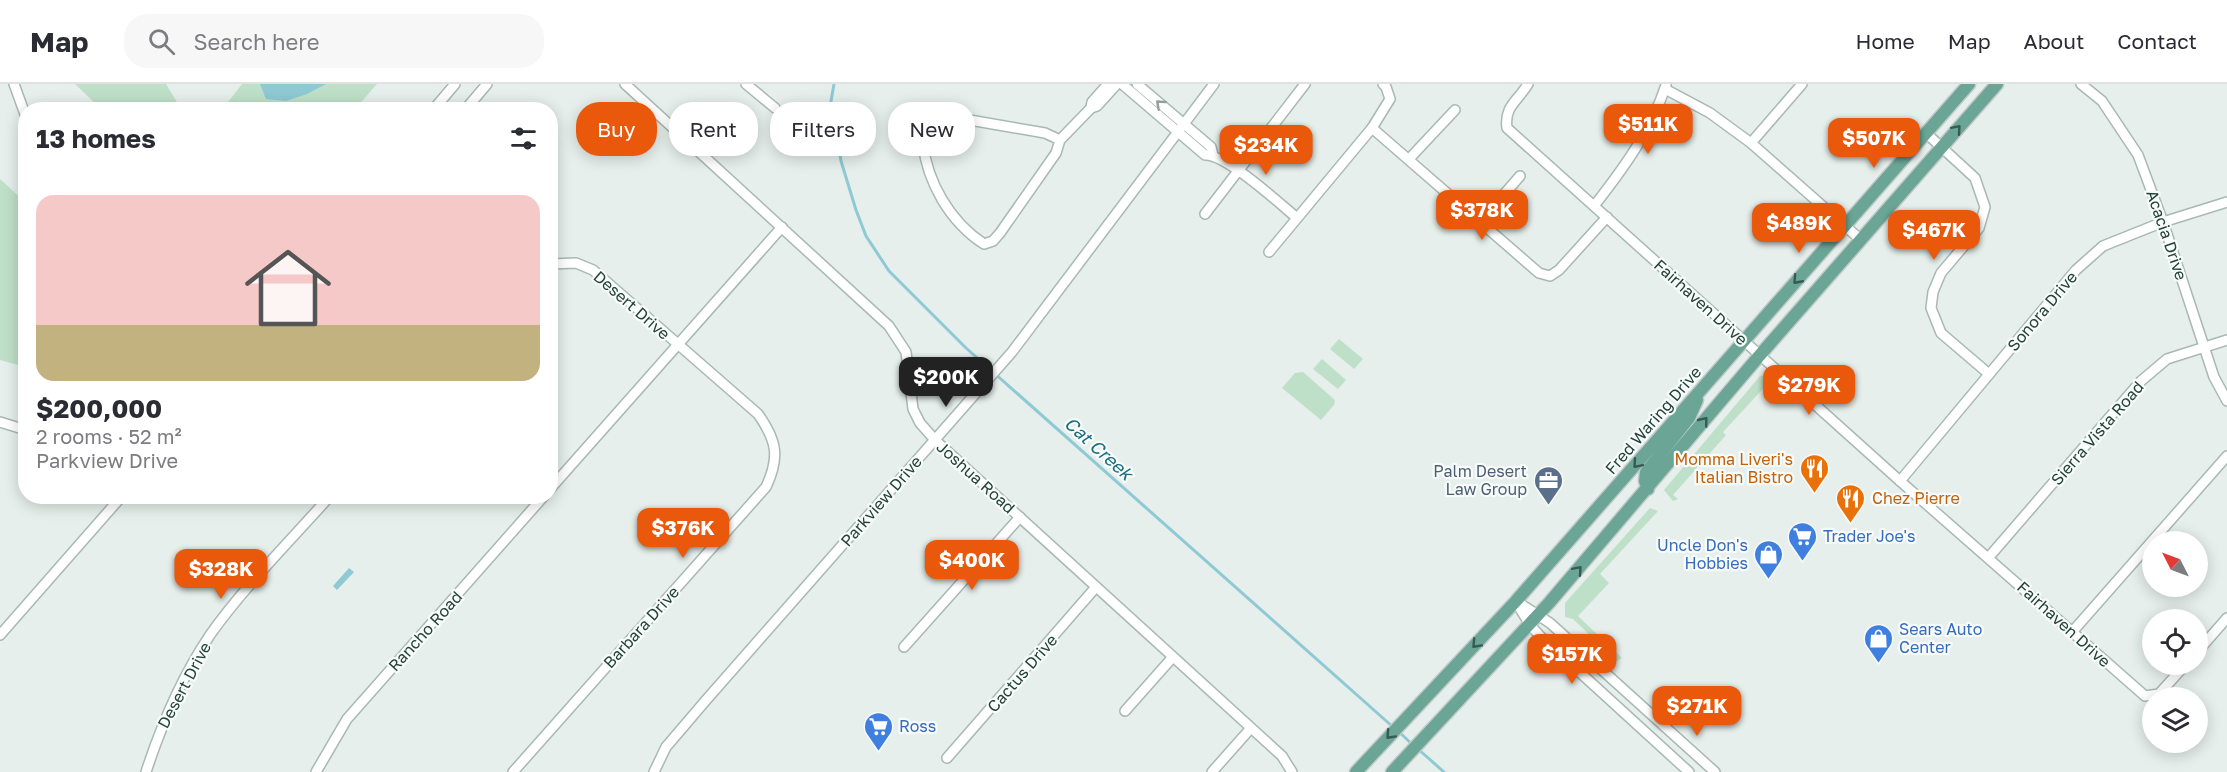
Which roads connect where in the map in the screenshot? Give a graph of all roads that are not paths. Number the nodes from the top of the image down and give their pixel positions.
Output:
1 (14, 84) edge
2 (455, 84) edge
3 (487, 84) edge
4 (625, 84) edge
5 (747, 84) edge
6 (1117, 84) edge
7 (1122, 84) edge
8 (1137, 84) edge
9 (1214, 84) edge
10 (1305, 84) edge
11 (1383, 84) edge
12 (1528, 84) edge
13 (1802, 84) edge
14 (1969, 84) edge
15 (1987, 84) edge
16 (1997, 84) edge
17 (2081, 84) edge
18 (1666, 87) edge
19 (1105, 90) edge
20 (21, 102) edge
21 (440, 102) edge
22 (472, 102) edge
23 (770, 104) edge
24 (1455, 110) dead end
25 (1974, 110) junction
26 (1180, 128) junction
27 (1372, 128) junction
28 (1926, 133) junction
29 (1060, 140) junction
30 (1751, 143) junction
31 (1942, 146) junction
32 (1409, 159) junction
33 (1238, 171) junction
34 (1520, 176) dead end
35 (2227, 201) edge
36 (1594, 206) junction
37 (1205, 214) dead end
38 (1606, 217) junction
39 (1297, 218) junction
40 (1480, 222) junction
41 (2163, 222) junction
42 (1845, 226) junction
43 (782, 227) junction
44 (1861, 240) junction
45 (1269, 252) dead end
46 (558, 264) edge
47 (1743, 340) junction
48 (2227, 340) edge
49 (678, 345) junction
50 (2205, 348) junction
51 (1760, 355) junction
52 (1989, 374) junction
53 (1702, 388) junction
54 (2227, 401) edge
55 (0, 422) edge
56 (18, 428) edge
57 (935, 440) junction
58 (2227, 456) edge
59 (558, 480) edge
60 (1900, 481) junction
61 (1648, 489) junction
62 (115, 504) edge
63 (323, 504) edge
64 (537, 504) edge
65 (1020, 517) junction
66 (1989, 556) junction
67 (1096, 587) junction
68 (1515, 601) junction
69 (1539, 614) junction
70 (2227, 618) edge
71 (1530, 625) junction
72 (2073, 631) junction
73 (0, 635) edge
74 (2208, 640) edge
75 (904, 647) dead end
76 (1172, 658) junction
77 (2176, 675) edge
78 (1125, 711) dead end
79 (1251, 728) junction
80 (947, 758) dead end
81 (146, 772) edge
82 (316, 772) edge
83 (513, 772) edge
84 (654, 772) edge
85 (1212, 772) edge
86 (1292, 772) edge
87 (1356, 772) edge
88 (1392, 772) edge
89 (1689, 772) edge
90 (1715, 772) edge

1 - 20 street
2 - 21 street
3 - 22 street
4 - 43 street, Joshua Road
5 - 23 street
6 - 19 street
7 - 26 street
26 -> 8 street
9 - 26 street, Parkview Drive
10 - 33 street
11 - 27 street
12 - 36 street, Fairhaven Drive
13 - 30 street
14 - 28 main road, Fred Waring Drive
15 - 25 main road
16 - 25 main road
17 - 41 street, Acacia Drive
18 - 30 street
18 - 36 street
19 - 29 street
24 - 32 street
31 -> 25 main road
26 - 33 street
26 - 57 street, Parkview Drive
27 - 32 street
27 - 39 street
28 - 31 street
28 - 42 main road, Fred Waring Drive
29 - 29 street
30 - 42 street
31 - 44 main road
31 - 52 street
32 - 40 street
33 - 37 street
33 - 39 street
34 - 40 street
35 - 41 street, Sonora Drive
36 - 38 street, Fairhaven Drive
38 - 40 street
38 - 47 street, Fairhaven Drive
39 - 45 street
41 - 50 street, Acacia Drive
41 - 52 street, Sonora Drive
42 - 44 street
42 -> 47 main road, Fred Waring Drive
43 - 49 street
43 - 57 street, Joshua Road
44 - 51 main road
46 - 49 street, Desert Drive
47 - 51 street, Fairhaven Drive
47 - 53 main road, Fred Waring Drive
48 - 50 street, Sierra Vista Road
49 - 59 street
49 - 83 street, Barbara Drive
50 - 54 street, Acacia Drive
50 - 66 street, Sierra Vista Road
51 - 60 street, Fairhaven Drive
61 -> 51 main road
52 - 60 street, Sonora Drive
53 - 61 main road
53 -> 68 main road, Fred Waring Drive
55 - 56 street
57 - 65 street, Joshua Road
57 - 84 street, Parkview Drive
58 - 72 street
60 - 66 street, Fairhaven Drive
69 -> 61 main road
62 - 73 street
63 - 81 street, Desert Drive
64 - 82 street, Rancho Road
65 - 67 street, Joshua Road
65 - 75 street
66 - 72 street, Fairhaven Drive
67 - 76 street, Joshua Road
67 - 80 street, Cactus Drive
68 - 69 street
68 - 71 street
68 -> 87 main road, Fred Waring Drive
69 - 71 main road
69 - 90 street
70 - 74 street
71 - 88 main road
71 - 89 street
72 - 77 street, Fairhaven Drive
76 - 78 street
76 - 79 street, Joshua Road
79 - 85 street
79 - 86 street, Joshua Road

